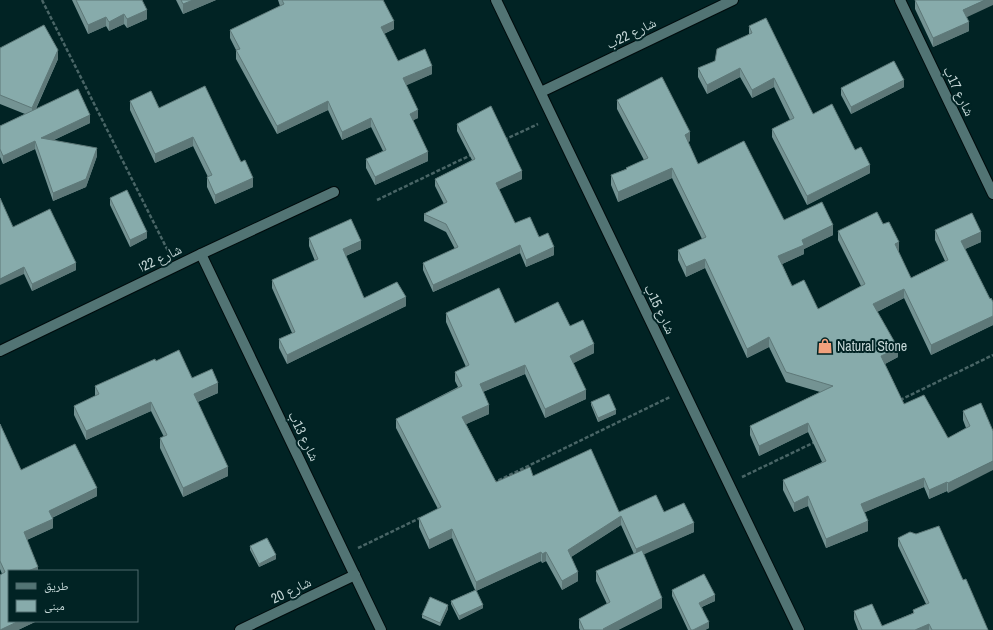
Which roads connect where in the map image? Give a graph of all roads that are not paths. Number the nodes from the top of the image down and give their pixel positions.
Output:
1 (496, 0) edge
2 (733, 0) edge
3 (900, 0) edge
4 (541, 92) junction
5 (334, 192) dead end
6 (993, 194) edge
7 (201, 254) junction
8 (0, 351) edge
9 (355, 575) junction
10 (240, 630) edge
11 (381, 630) edge
12 (799, 630) edge

1 - 4 street, شارع 15ب
2 - 4 street, شارع 22ب
3 - 6 street, شارع 17ب
4 - 12 street, شارع 15ب
5 - 7 street, شارع 22ا
7 - 8 street, شارع 22ا
7 - 9 street, شارع 13ب
9 - 10 street, شارع 20
9 - 11 street, شارع 13ب

